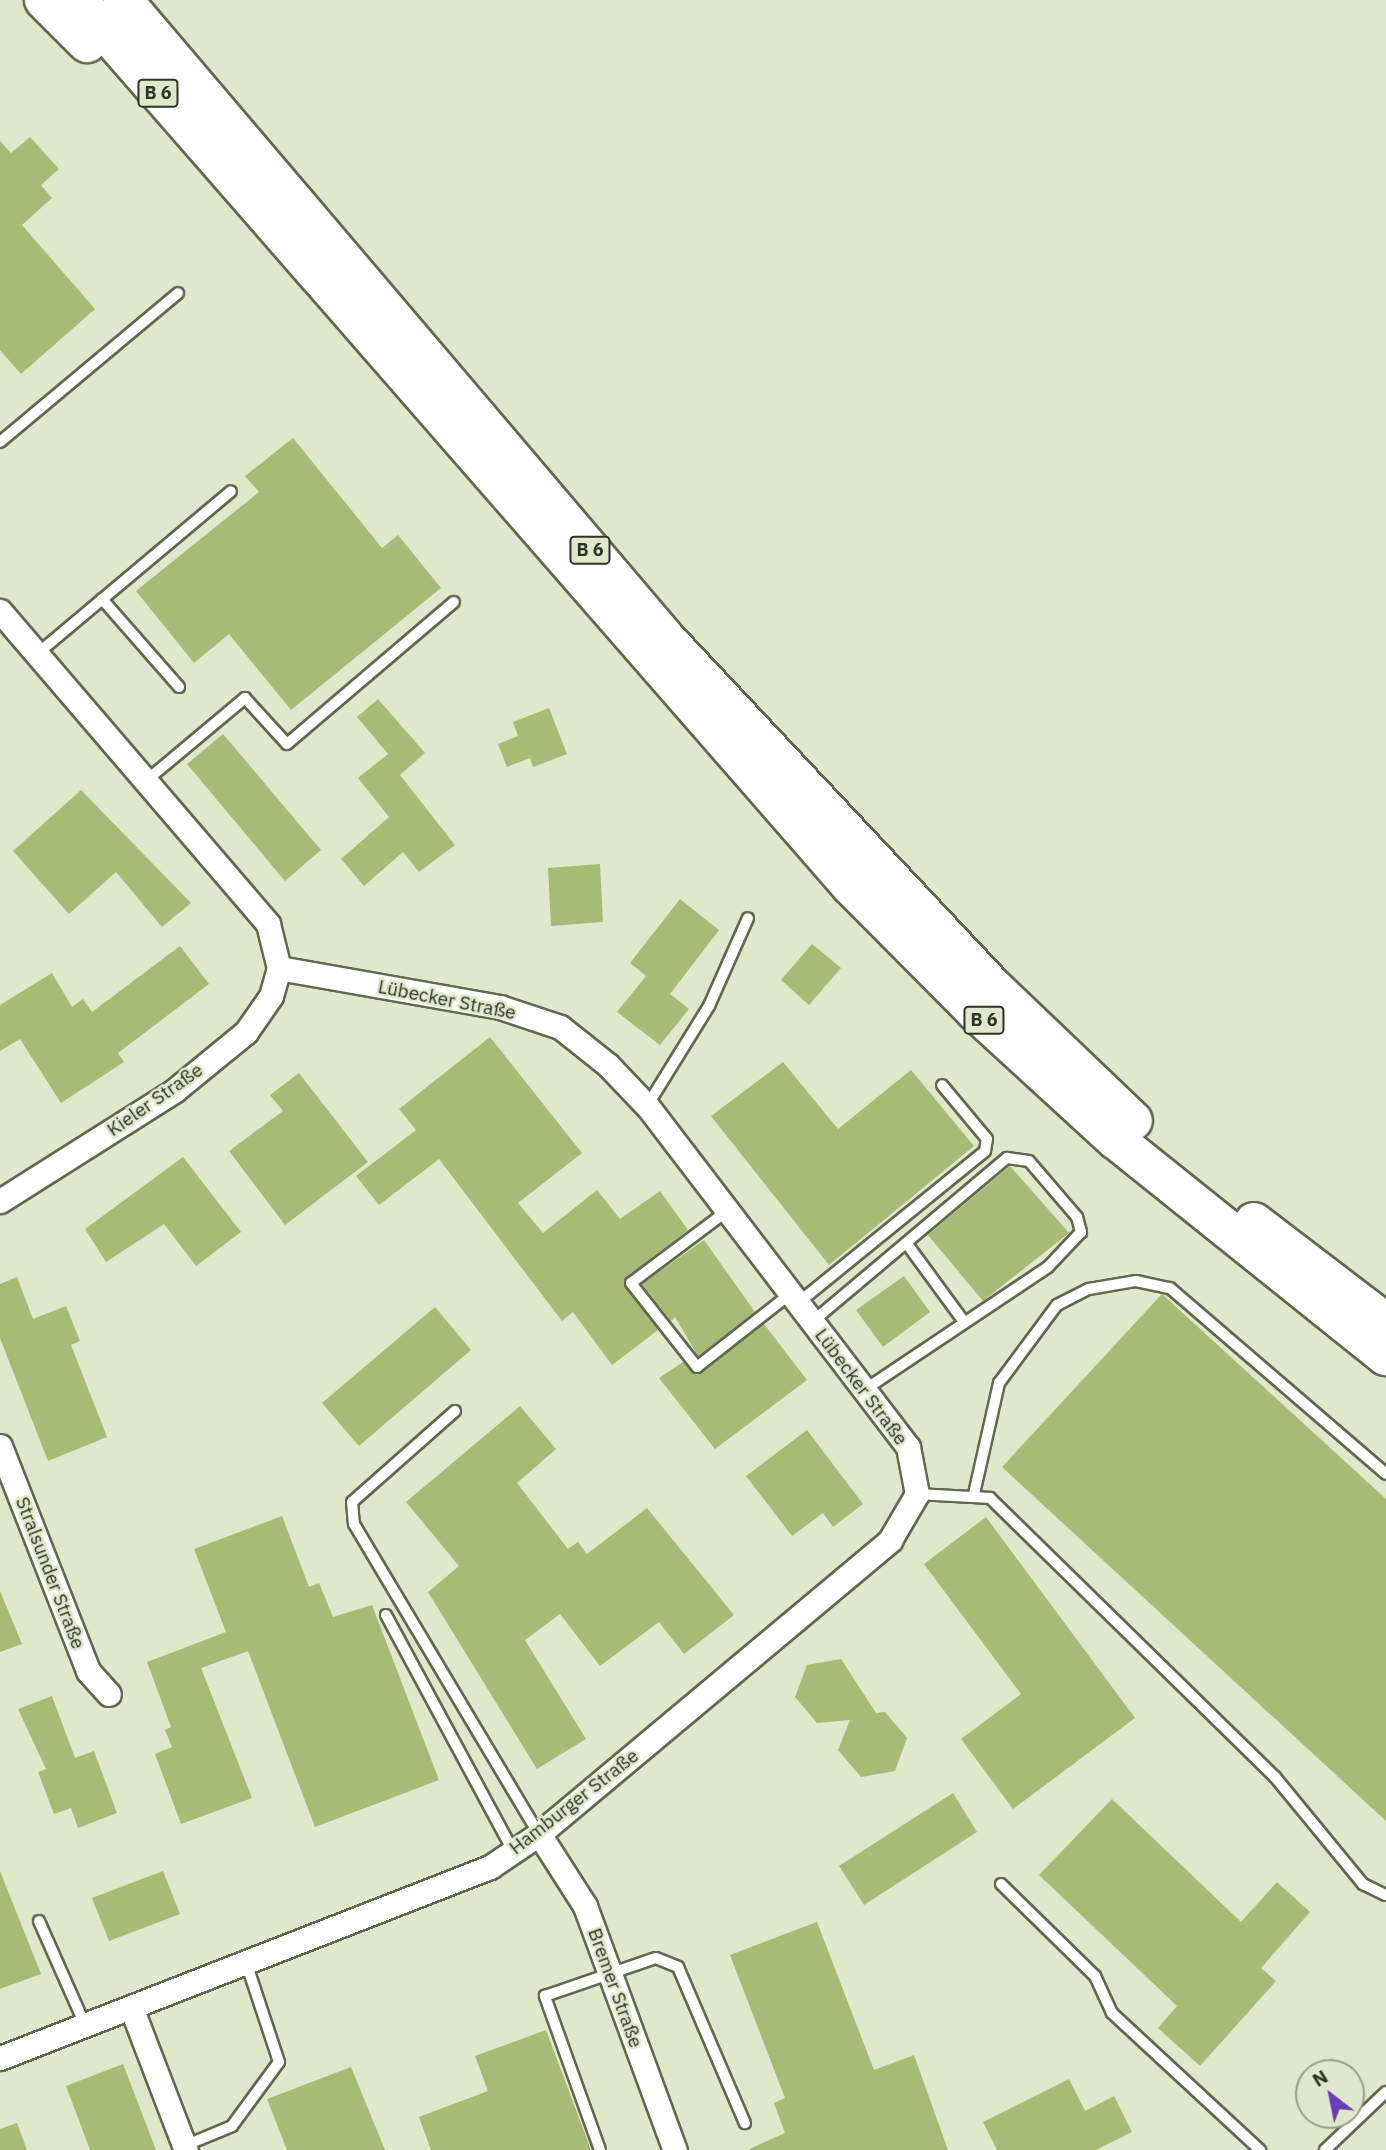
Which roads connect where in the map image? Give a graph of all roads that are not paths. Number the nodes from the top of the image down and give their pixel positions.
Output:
1 (44, 0) edge
2 (78, 0) edge
3 (129, 4) edge
4 (239, 186) junction
5 (178, 293) dead end
6 (0, 442) edge
7 (231, 491) dead end
8 (102, 599) junction
9 (454, 602) dead end
10 (0, 611) edge
11 (37, 654) junction
12 (179, 687) dead end
13 (147, 780) junction
14 (748, 918) dead end
15 (279, 968) junction
16 (942, 1085) dead end
17 (647, 1106) junction
18 (0, 1201) edge
19 (727, 1211) junction
20 (907, 1244) junction
21 (794, 1298) junction
22 (812, 1322) junction
23 (964, 1322) junction
24 (1386, 1323) edge
25 (1386, 1356) edge
26 (864, 1390) junction
27 (455, 1411) dead end
28 (0, 1446) edge
29 (1386, 1474) edge
30 (6, 1481) edge
31 (917, 1494) junction
32 (974, 1494) junction
33 (386, 1615) dead end
34 (109, 1694) dead end
35 (539, 1834) junction
36 (513, 1851) junction
37 (1001, 1884) dead end
38 (1386, 1895) edge
39 (39, 1921) dead end
40 (246, 1962) junction
41 (609, 1971) junction
42 (131, 2007) junction
43 (85, 2025) junction
44 (0, 2058) edge
45 (1386, 2092) edge
46 (745, 2123) dead end
47 (185, 2148) edge
48 (600, 2150) edge
49 (675, 2150) edge
50 (1260, 2150) edge
51 (1325, 2150) edge

1 - 4 highway
2 - 4 highway, B 6
3 - 24 highway, B 6
4 - 25 highway, B 6
5 - 6 lane
7 - 8 lane
8 - 11 lane
8 - 12 lane
9 - 13 lane
10 - 11 street
11 - 13 street
13 - 15 street
14 - 17 lane
15 - 17 street, Lübecker Straße
15 - 18 street, Kieler Straße
16 - 21 lane
17 - 19 street, Lübecker Straße
19 - 21 street, Lübecker Straße
19 - 21 lane
20 - 22 lane
20 - 23 lane
20 - 23 lane
21 - 22 street, Lübecker Straße
22 - 26 street, Lübecker Straße
23 - 26 lane
26 - 31 street, Lübecker Straße
27 - 35 lane
28 - 30 street, Stralsunder Straße
29 - 32 lane
30 - 34 street, Stralsunder Straße
31 - 32 lane
31 - 35 street, Hamburger Straße
32 - 38 lane
33 - 36 lane
35 - 36 street, Hamburger Straße
35 - 41 street, Bremer Straße
36 - 40 street, Hamburger Straße
37 - 50 lane
39 - 43 lane
40 - 42 street, Hamburger Straße
40 - 47 lane
41 - 46 lane
41 - 48 lane
41 - 49 street, Bremer Straße
42 - 43 street, Hamburger Straße
42 - 47 street
43 - 44 street, Hamburger Straße
45 - 51 lane

